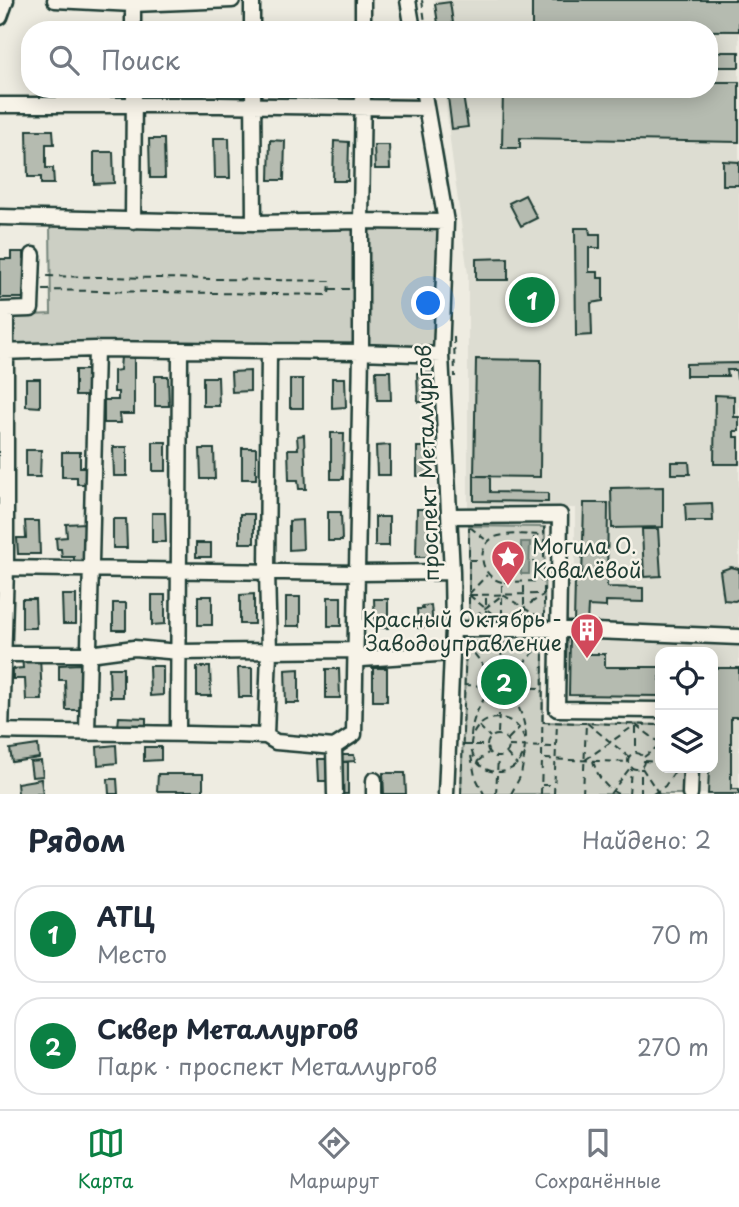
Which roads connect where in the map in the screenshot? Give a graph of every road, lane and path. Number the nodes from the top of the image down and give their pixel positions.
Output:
1 (6, 0) edge
2 (55, 0) edge
3 (232, 0) edge
4 (252, 0) edge
5 (363, 0) edge
6 (408, 0) edge
7 (422, 0) edge
8 (133, 4) junction
9 (0, 17) edge
10 (134, 21) edge
11 (253, 21) edge
12 (363, 21) edge
13 (412, 21) edge
14 (425, 21) edge
15 (134, 98) edge
16 (253, 98) edge
17 (363, 98) edge
18 (424, 98) edge
19 (0, 105) edge
20 (134, 106) junction
21 (253, 107) junction
22 (363, 108) junction
23 (426, 108) junction
24 (0, 217) edge
25 (133, 221) junction
26 (361, 221) junction
27 (446, 222) junction
28 (254, 223) junction
29 (33, 255) dead end
30 (32, 283) junction
31 (329, 289) junction
32 (361, 289) junction
33 (3, 310) edge
34 (454, 339) dead end
35 (96, 349) junction
36 (180, 350) junction
37 (269, 351) junction
38 (4, 352) edge
39 (361, 352) junction
40 (441, 355) junction
41 (455, 380) dead end
42 (450, 516) junction
43 (467, 521) junction
44 (480, 526) dead end
45 (502, 527) dead end
46 (526, 527) dead end
47 (535, 527) dead end
48 (526, 535) junction
49 (534, 535) junction
50 (545, 535) junction
51 (502, 536) junction
52 (488, 542) junction
53 (469, 560) junction
54 (483, 560) junction
55 (3, 568) edge
56 (92, 568) junction
57 (179, 570) junction
58 (267, 571) junction
59 (452, 572) junction
60 (356, 573) junction
61 (488, 575) junction
62 (534, 581) junction
63 (544, 581) junction
64 (502, 582) junction
65 (524, 582) junction
66 (524, 594) junction
67 (544, 594) junction
68 (469, 595) junction
69 (486, 595) junction
70 (502, 595) junction
71 (524, 607) junction
72 (486, 609) junction
73 (485, 621) dead end
74 (503, 621) junction
75 (524, 621) dead end
76 (453, 629) junction
77 (558, 630) junction
78 (739, 637) edge
79 (466, 642) junction
80 (502, 643) junction
81 (543, 643) junction
82 (355, 650) junction
83 (269, 651) junction
84 (179, 652) junction
85 (452, 653) junction
86 (2, 654) edge
87 (89, 654) junction
88 (498, 681) junction
89 (505, 682) junction
90 (464, 685) junction
91 (494, 686) junction
92 (507, 687) junction
93 (543, 688) junction
94 (500, 693) junction
95 (655, 710) edge
96 (499, 718) junction
97 (543, 722) junction
98 (557, 722) junction
99 (586, 722) junction
100 (636, 724) junction
101 (655, 725) edge
102 (479, 726) junction
103 (519, 728) junction
104 (1, 731) edge
105 (87, 733) junction
106 (178, 733) junction
107 (498, 734) junction
108 (266, 736) junction
109 (490, 737) junction
110 (507, 740) junction
111 (655, 740) edge
112 (611, 742) junction
113 (462, 745) junction
114 (470, 745) junction
115 (486, 745) junction
116 (509, 746) junction
117 (334, 747) junction
118 (526, 747) junction
119 (542, 747) junction
120 (556, 748) junction
121 (655, 749) edge
122 (489, 753) junction
123 (506, 753) junction
124 (636, 754) junction
125 (498, 757) junction
126 (629, 757) junction
127 (542, 758) junction
128 (556, 759) junction
129 (644, 759) junction
130 (584, 760) junction
131 (593, 761) junction
132 (655, 761) edge
133 (477, 762) junction
134 (628, 762) junction
135 (517, 765) junction
136 (641, 767) junction
137 (631, 768) junction
138 (497, 772) junction
139 (674, 773) edge
140 (691, 773) edge
141 (541, 785) junction
142 (555, 785) junction
143 (611, 793) edge
144 (659, 793) edge
145 (335, 794) edge
146 (446, 794) edge
147 (461, 794) edge
148 (484, 794) edge
149 (496, 794) edge
150 (510, 794) edge
151 (541, 794) edge
152 (554, 794) edge
153 (583, 794) edge
154 (618, 794) edge
155 (629, 794) edge
156 (641, 794) edge
157 (653, 794) edge
158 (690, 794) edge

1 - 9 street
2 - 8 street
3 - 8 street
4 - 11 street
5 - 12 street
6 - 13 street
7 - 14 path
8 - 10 street
15 - 20 street
16 - 21 street
17 - 22 street
18 - 23 street, проспект Металлургов
19 - 20 street
20 - 21 street
20 - 25 street
21 - 22 street
21 - 28 street
22 - 23 street
22 - 26 street
23 - 27 street, проспект Металлургов
24 - 25 street
25 - 28 street
26 - 27 street
26 - 28 street
26 - 32 street
27 - 40 street, проспект Металлургов
29 - 30 street
30 - 31 path
30 - 31 path
30 - 33 street
31 - 32 path
32 - 39 street
33 - 38 street
34 - 41 path
35 - 36 street
35 - 38 street
35 - 56 street
36 - 37 street
36 - 57 street
37 - 39 street
37 - 58 street
38 - 55 street
39 - 40 street
39 - 60 street
40 - 42 street, проспект Металлургов
42 - 43 street
42 - 59 street, проспект Металлургов
43 - 44 path
43 - 52 path
43 - 53 path
43 - 77 street
45 - 51 path
46 - 48 path
47 - 50 path
48 - 49 path
48 - 51 path
49 - 50 path
49 - 62 path
50 - 63 path
51 - 52 path
52 - 54 path
53 - 54 path
53 - 68 path
54 - 61 path
55 - 56 street
55 - 86 street
56 - 57 street
56 - 87 street
57 - 58 street
57 - 84 street
58 - 60 street
58 - 83 street
59 - 60 street
59 - 76 street, проспект Металлургов
60 - 82 street
61 - 64 path
61 - 68 path
62 - 63 path
62 - 65 path
63 - 67 path
64 - 65 path
64 - 70 path
65 - 66 path
66 - 67 path
66 - 70 path
66 - 71 path
67 - 71 path
67 - 71 path
68 - 69 path
68 - 72 path
68 - 72 path
69 - 70 path
69 - 72 path
70 - 71 path
70 - 72 path
70 - 74 path
71 - 74 path
71 - 75 path
72 - 73 path
72 - 74 path
76 - 77 street
76 - 85 street, проспект Металлургов
77 - 78 street
77 - 95 street
79 - 80 path
79 - 88 path
79 - 90 path
80 - 81 path
80 - 88 path
81 - 89 path
81 - 93 path
82 - 83 street
82 - 85 street
82 - 117 street
83 - 84 street
83 - 108 street
84 - 87 street
84 - 106 street
85 - 146 street, проспект Металлургов
86 - 87 street
86 - 104 street
87 - 105 street
88 - 89 path
88 - 91 path
89 - 92 path
90 - 91 path
90 - 113 path
91 - 94 path
91 - 114 path
92 - 93 path
92 - 94 path
92 - 118 path
93 - 97 path
94 - 96 path
96 - 102 path
96 - 103 path
96 - 107 path
97 - 98 path
97 - 119 path
98 - 99 path
98 - 120 path
99 - 100 path
99 - 112 path
99 - 130 path
100 - 101 path
100 - 111 path
100 - 112 path
100 - 124 path
102 - 109 path
102 - 114 path
103 - 110 path
103 - 118 path
104 - 105 street
105 - 106 street
106 - 108 street
107 - 109 path
107 - 110 path
108 - 117 street
109 - 115 path
110 - 116 path
112 - 126 path
112 - 130 path
113 - 114 path
113 - 147 path
114 - 115 path
114 - 133 path
114 - 148 path
115 - 122 path
116 - 118 path
116 - 123 path
117 - 145 street
118 - 119 path
118 - 135 path
118 - 150 path
119 - 120 path
119 - 127 path
120 - 128 path
121 - 129 path
122 - 125 path
122 - 133 path
123 - 125 path
123 - 135 path
124 - 126 path
124 - 129 path
125 - 138 path
126 - 134 path
127 - 128 path
127 - 141 path
128 - 130 path
128 - 142 path
129 - 132 path
129 - 136 path
130 - 131 path
130 - 153 path
131 - 134 path
131 - 143 path
133 - 138 path
134 - 137 path
135 - 138 path
136 - 137 path
136 - 144 path
136 - 156 path
137 - 143 path
137 - 155 path
138 - 149 path
139 - 144 path
140 - 158 street
141 - 142 path
141 - 151 path
142 - 152 path
143 - 154 path
144 - 157 path

